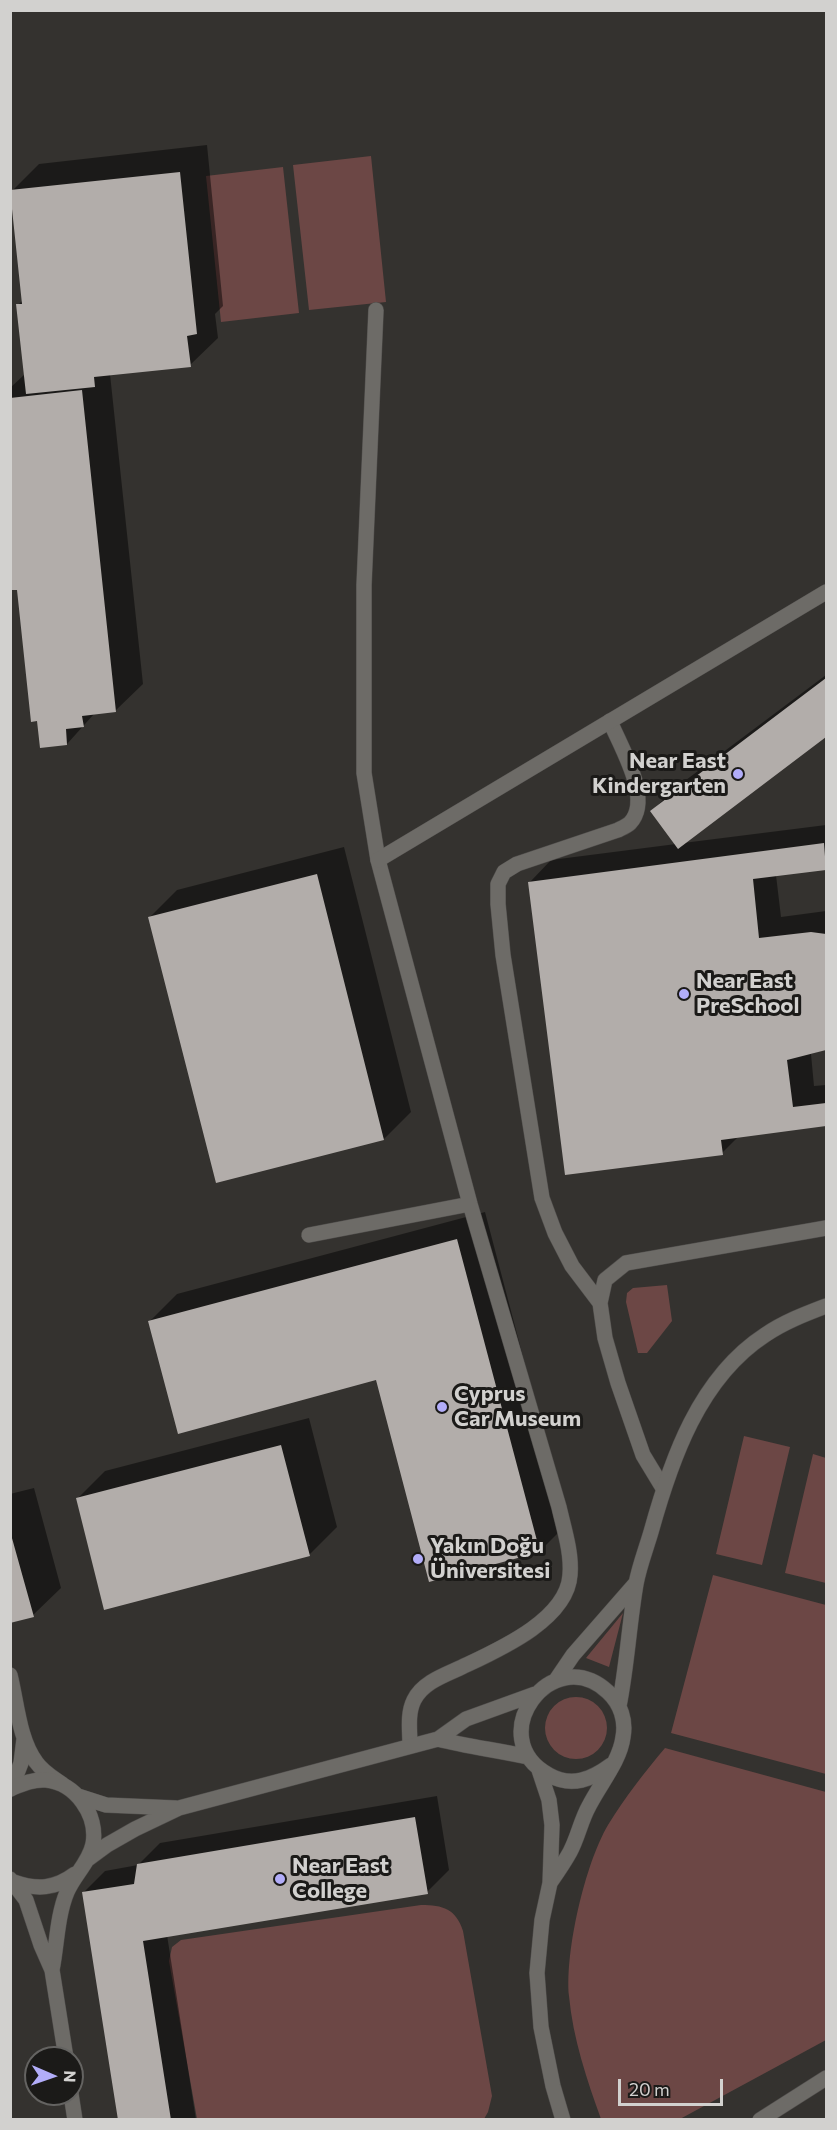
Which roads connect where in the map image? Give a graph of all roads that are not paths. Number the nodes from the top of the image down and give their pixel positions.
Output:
1 (376, 310) dead end
2 (826, 592) edge
3 (610, 721) junction
4 (378, 860) junction
5 (470, 1204) junction
6 (826, 1228) edge
7 (309, 1235) dead end
8 (600, 1303) junction
9 (826, 1306) edge
10 (663, 1488) junction
11 (636, 1583) junction
12 (10, 1675) edge
13 (556, 1680) junction
14 (535, 1694) junction
15 (619, 1706) junction
16 (24, 1733) junction
17 (438, 1739) junction
18 (410, 1746) junction
19 (528, 1757) junction
20 (611, 1765) junction
21 (539, 1770) junction
22 (64, 1786) junction
23 (11, 1789) edge
24 (78, 1796) junction
25 (179, 1808) junction
26 (88, 1859) junction
27 (77, 1873) junction
28 (12, 1880) edge
29 (550, 1883) junction
30 (52, 1970) junction
31 (64, 2046) edge
32 (826, 2078) edge
33 (563, 2120) edge
34 (760, 2120) edge

1 - 4 street
2 - 3 street
3 - 4 street
3 - 8 street
4 - 5 street
5 - 7 street
5 - 18 street
6 - 8 street
8 - 10 street
9 - 10 street
10 - 11 street
11 - 13 street
11 - 15 street
12 - 16 street
13 - 14 street
13 - 15 street
14 - 17 street
14 - 19 street
15 - 20 street
16 - 22 street
16 - 23 street
17 - 18 street
17 - 19 street
18 - 25 street
19 - 21 street
20 - 21 street
20 - 29 street
21 - 29 street
22 - 23 street
22 - 24 street
24 - 25 street
24 - 26 street
25 - 26 street
26 - 27 street
27 - 28 street
27 - 30 street
28 - 30 street
29 - 33 street
30 - 31 street
32 - 34 street

